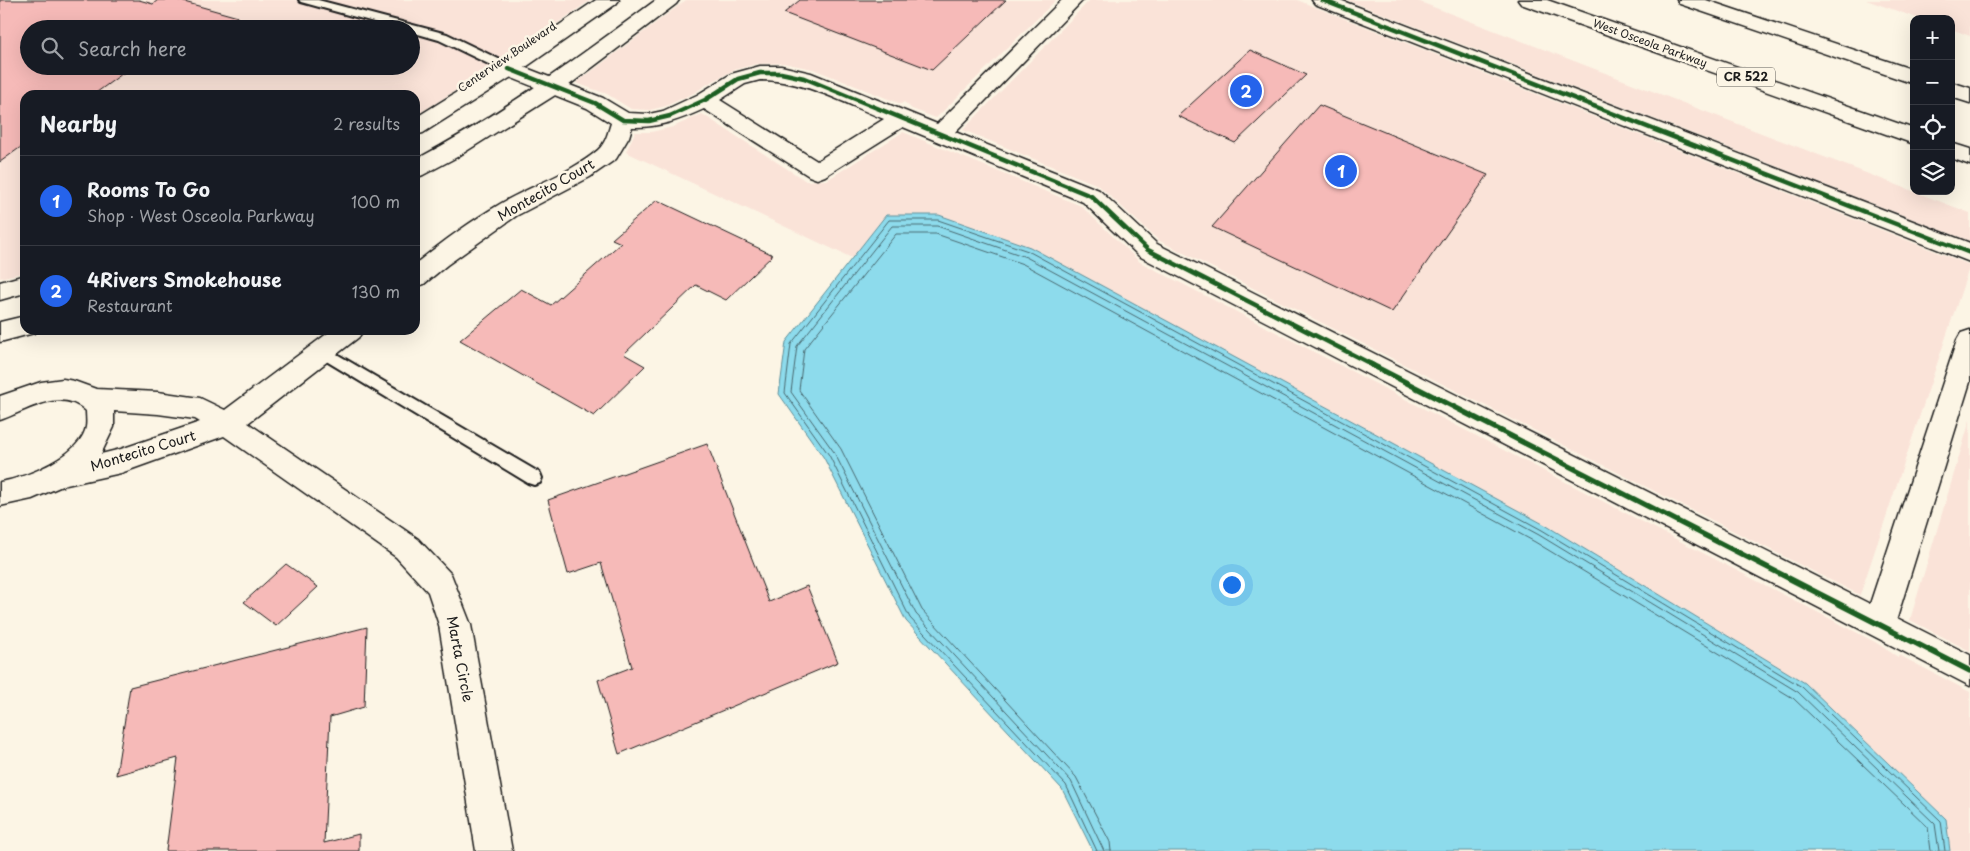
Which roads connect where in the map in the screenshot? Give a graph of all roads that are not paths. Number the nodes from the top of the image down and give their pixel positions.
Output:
1 (305, 0) edge
2 (609, 0) edge
3 (669, 0) edge
4 (1073, 0) edge
5 (1322, 0) edge
6 (1528, 0) edge
7 (1696, 1) edge
8 (380, 20) edge
9 (420, 31) edge
10 (509, 69) junction
11 (1910, 76) edge
12 (552, 87) junction
13 (1955, 90) edge
14 (1970, 96) edge
15 (705, 100) junction
16 (902, 118) junction
17 (623, 120) junction
18 (420, 125) edge
19 (940, 134) junction
20 (1910, 136) edge
21 (1955, 151) edge
22 (1970, 157) edge
23 (420, 167) edge
24 (1970, 254) edge
25 (420, 274) edge
26 (20, 285) edge
27 (0, 291) edge
28 (20, 327) edge
29 (0, 332) edge
30 (344, 335) edge
31 (1970, 340) edge
32 (323, 352) junction
33 (91, 399) junction
34 (0, 409) edge
35 (227, 424) junction
36 (58, 475) junction
37 (534, 478) dead end
38 (0, 494) edge
39 (1879, 624) junction
40 (1970, 671) edge
41 (494, 851) edge

1 - 8 lane
2 - 10 street, Centerview Boulevard
3 - 12 street
4 - 19 street
5 - 24 street
6 - 20 street, West Osceola Parkway / CR 522
7 - 11 street
9 - 10 lane
10 - 12 street
10 - 18 street, Centerview Boulevard
12 - 17 street
12 - 23 street
13 - 14 street
15 - 16 street
15 - 16 street
15 - 17 street
16 - 19 street
17 - 25 street, Montecito Court
19 - 39 street
21 - 22 street
26 - 27 street
28 - 29 street
30 - 32 street, Montecito Court
31 - 39 street
32 - 35 street, Montecito Court
32 - 37 lane
33 - 34 street, Montecito Court
33 - 35 street, Montecito Court
33 - 36 street
35 - 36 street, Montecito Court
35 - 41 street, Marta Circle
36 - 38 street
39 - 40 street

